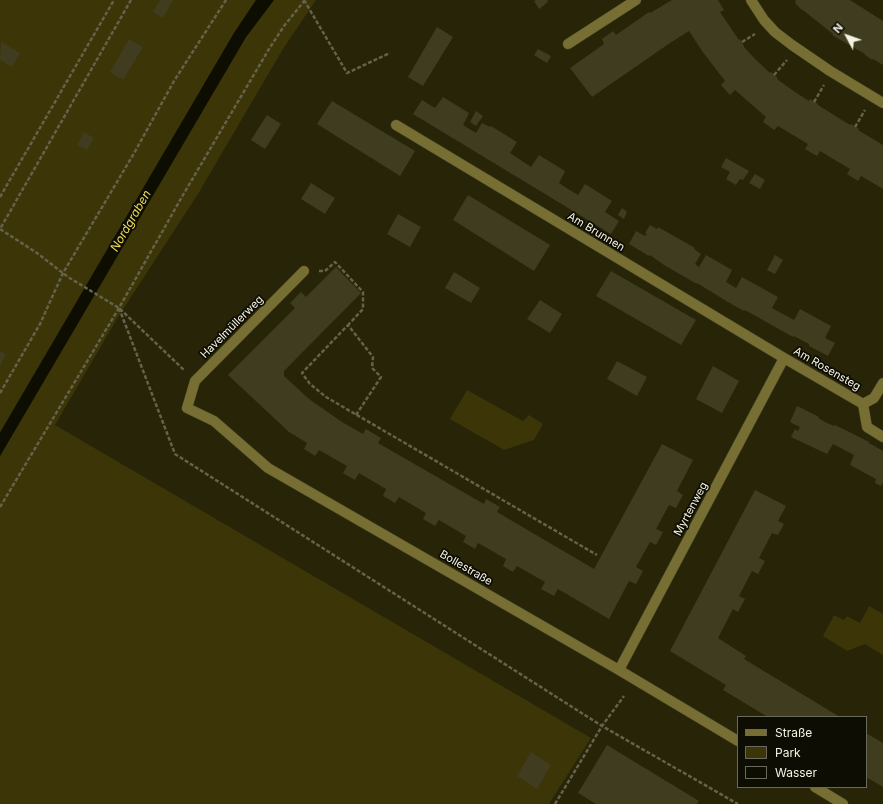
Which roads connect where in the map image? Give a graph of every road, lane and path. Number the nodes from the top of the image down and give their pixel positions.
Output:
1 (114, 0) edge
2 (131, 0) edge
3 (226, 0) edge
4 (304, 0) edge
5 (636, 0) edge
6 (751, 0) edge
7 (761, 30) dead end
8 (742, 42) dead end
9 (568, 44) dead end
10 (390, 53) dead end
11 (789, 57) dead end
12 (774, 75) dead end
13 (827, 80) dead end
14 (814, 102) dead end
15 (883, 103) edge
16 (868, 105) dead end
17 (396, 126) dead end
18 (855, 127) dead end
19 (0, 197) edge
20 (0, 229) edge
21 (304, 271) joint
22 (63, 273) junction
23 (119, 308) junction
24 (348, 325) junction
25 (784, 358) junction
26 (186, 372) dead end
27 (883, 383) edge
28 (0, 393) edge
29 (863, 404) junction
30 (187, 408) joint
31 (356, 415) junction
32 (883, 437) edge
33 (0, 507) edge
34 (597, 555) dead end
35 (619, 670) junction
36 (624, 696) dead end
37 (602, 726) junction
38 (737, 740) edge
39 (816, 788) edge
40 (555, 804) edge
41 (738, 804) edge
42 (843, 804) edge

1 - 19 path
2 - 20 path
3 - 22 path
4 - 10 path
4 - 23 path
5 - 9 street
6 - 15 street
7 - 8 path
11 - 12 path
13 - 14 path
16 - 18 path
17 - 25 street, Am Brunnen
20 - 22 path
21 - 24 path
21 - 30 street, Havelmüllerweg
22 - 23 path
22 - 28 path
23 - 26 path
23 - 33 path
23 - 37 path
24 - 31 path
24 - 31 path
25 - 29 street, Am Rosensteg
25 - 35 street, Myrtenweg
27 - 29 street
29 - 32 street, Am Rosensteg
30 - 35 street, Bollestraße
31 - 34 path
35 - 38 street, Bollestraße
36 - 37 path
37 - 40 path
37 - 41 path
39 - 42 street

